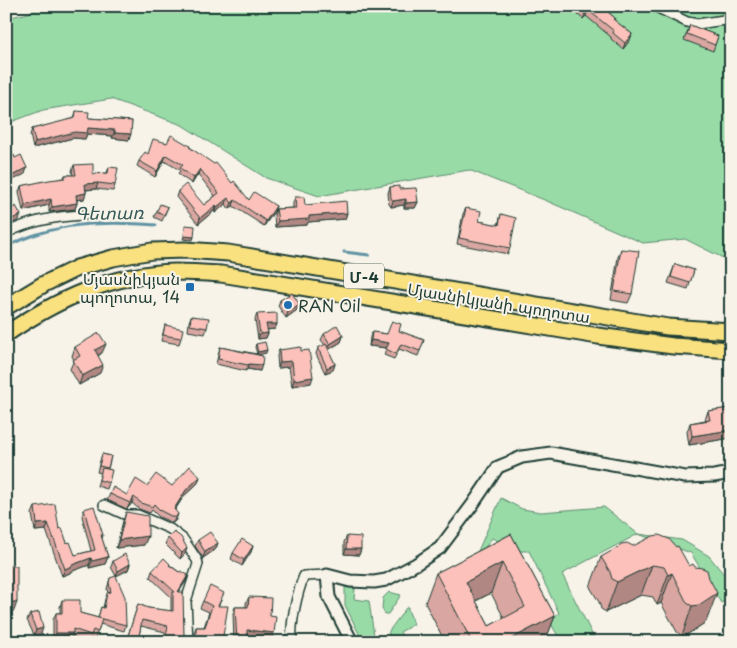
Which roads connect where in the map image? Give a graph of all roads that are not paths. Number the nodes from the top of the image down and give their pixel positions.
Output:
1 (654, 6) edge
2 (731, 19) edge
3 (84, 215) dead end
4 (6, 234) edge
5 (6, 307) edge
6 (731, 331) edge
7 (6, 334) edge
8 (731, 350) edge
9 (731, 473) edge
10 (104, 506) dead end
11 (327, 575) junction
12 (188, 642) edge
13 (292, 642) edge
14 (352, 642) edge

1 - 2 street
3 - 4 street
5 - 6 highway, Մյասնիկյանի պողոտա / Մ-4
7 - 8 highway, Մյասնիկյանի պողոտա / Մ-4
9 - 11 street
10 - 12 street
11 - 13 street
11 - 14 street

